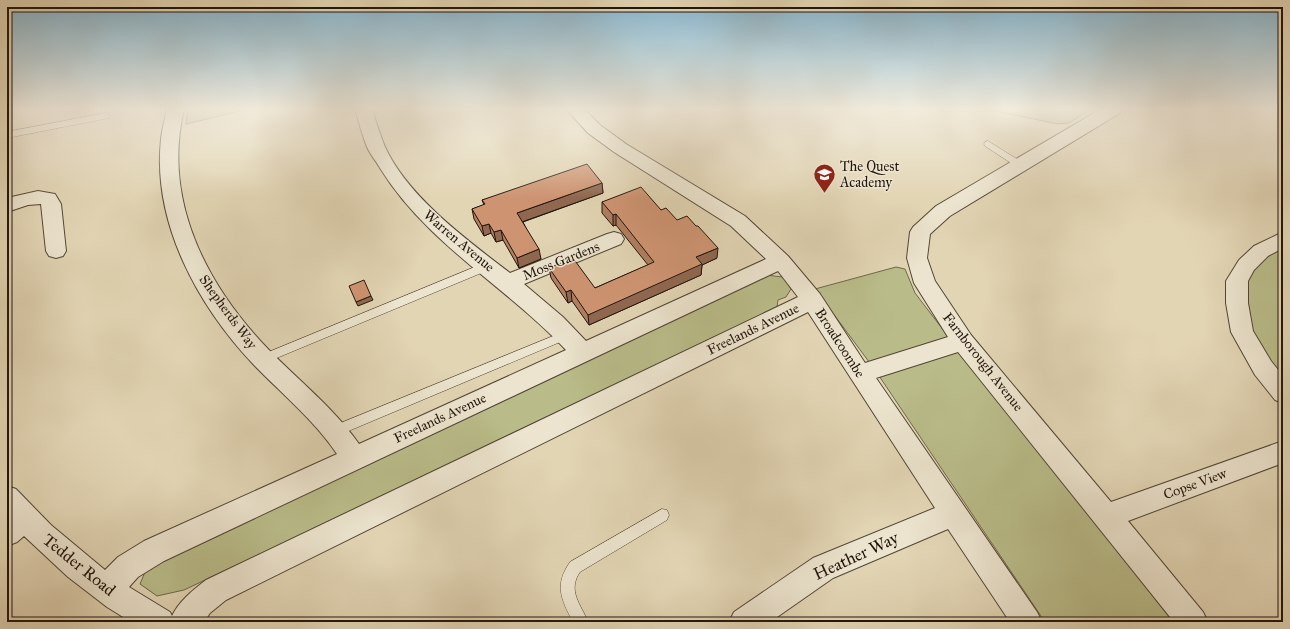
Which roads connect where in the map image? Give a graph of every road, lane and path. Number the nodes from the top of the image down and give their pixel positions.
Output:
1 (169, 138) edge
2 (373, 138) edge
3 (607, 138) edge
4 (1065, 138) edge
5 (988, 144) dead end
6 (1020, 165) junction
7 (7, 205) edge
8 (614, 239) dead end
9 (1283, 239) edge
10 (56, 251) dead end
11 (781, 261) junction
12 (487, 266) junction
13 (509, 282) junction
14 (812, 300) junction
15 (568, 334) junction
16 (963, 341) junction
17 (583, 352) junction
18 (263, 359) junction
19 (860, 374) junction
20 (1283, 393) edge
21 (334, 431) junction
22 (1283, 452) edge
23 (354, 458) junction
24 (954, 513) junction
25 (662, 515) dead end
26 (13, 516) edge
27 (1108, 516) junction
28 (107, 588) junction
29 (160, 622) edge
30 (185, 622) edge
31 (582, 622) edge
32 (744, 622) edge
33 (1027, 622) edge
34 (1193, 622) edge

1 - 18 street, Shepherds Way
2 - 12 street, Warren Avenue
3 - 11 street, Broadcoombe
4 - 6 street, Farnborough Avenue
5 - 6 lane
6 - 16 street, Farnborough Avenue
7 - 10 street
8 - 13 street, Moss Gardens
9 - 20 street
11 - 14 street, Broadcoombe
11 - 17 street, Freelands Avenue
12 - 13 street, Warren Avenue
12 - 18 lane
13 - 15 street, Warren Avenue
14 - 19 street, Broadcoombe
14 - 30 street, Freelands Avenue
15 - 17 street, Warren Avenue
15 - 21 lane
16 - 19 street
16 - 27 street, Farnborough Avenue
17 - 23 street, Freelands Avenue
18 - 21 street, Shepherds Way
19 - 24 street, Broadcoombe
21 - 23 street, Shepherds Way
22 - 27 street, Copse View
23 - 28 street, Freelands Avenue
24 - 32 street, Heather Way
24 - 33 street, Broadcoombe
25 - 31 lane
26 - 28 street, Tedder Road
27 - 34 street, Farnborough Avenue
28 - 29 street, Tedder Road

